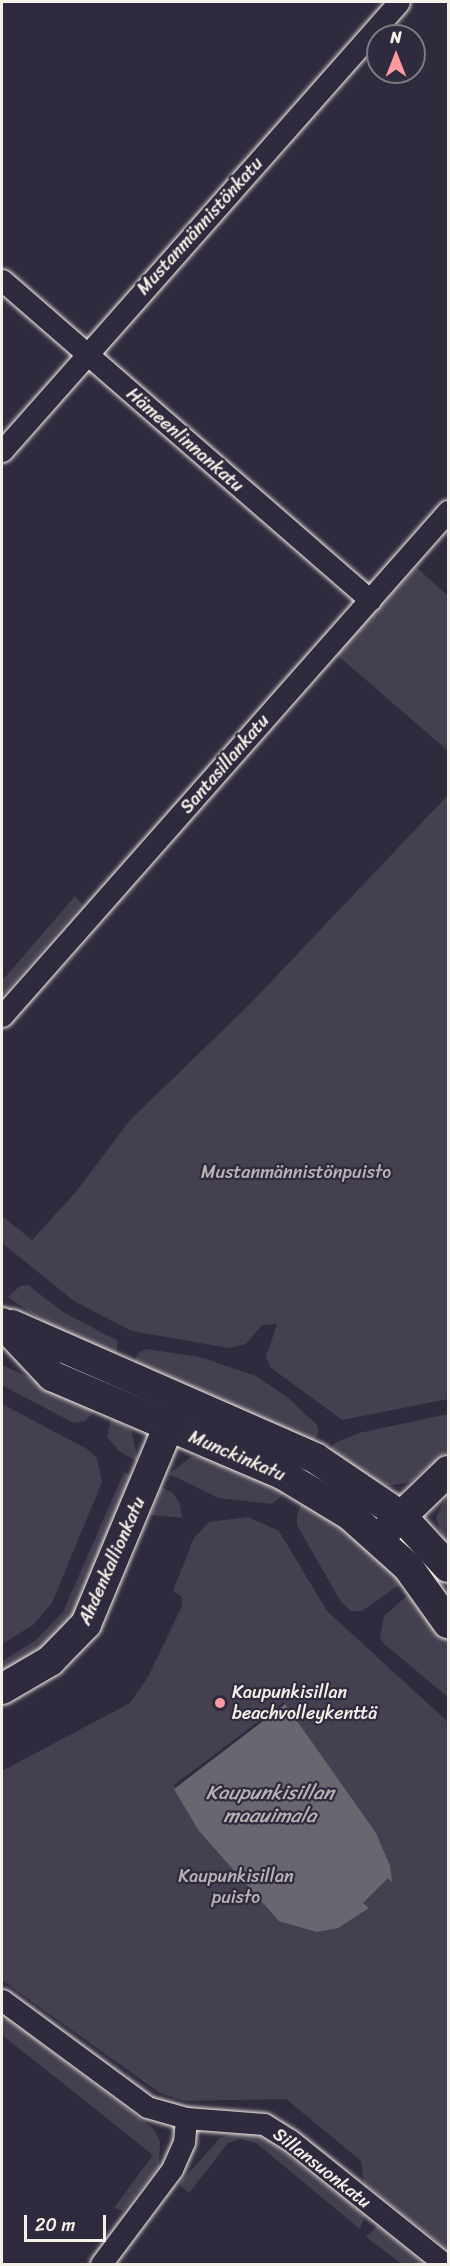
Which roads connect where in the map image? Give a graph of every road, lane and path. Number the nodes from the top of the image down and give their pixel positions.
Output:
1 (399, 2) edge
2 (2, 280) edge
3 (86, 354) junction
4 (2, 451) edge
5 (448, 511) edge
6 (369, 600) junction
7 (2, 1016) edge
8 (2, 1321) edge
9 (180, 1398) junction
10 (169, 1428) junction
11 (448, 1472) edge
12 (401, 1516) junction
13 (378, 1539) junction
14 (448, 1567) edge
15 (448, 1623) edge
16 (2, 1689) edge
17 (2, 2000) edge
18 (186, 2118) junction
19 (101, 2265) edge
20 (445, 2265) edge

1 - 3 street, Mustanmännistönkatu
2 - 3 street, Hämeenlinnankatu
3 - 4 street, Mustanmännistönkatu
3 - 6 street, Hämeenlinnankatu
5 - 6 street, Santasillankatu
6 - 7 street, Santasillankatu
8 - 9 street, Munckinkatu
8 - 10 street, Munckinkatu
9 - 10 street, Ahdenkallionkatu
9 - 12 street, Munckinkatu
10 - 13 street, Munckinkatu
10 - 16 street, Ahdenkallionkatu
11 - 12 street
12 - 13 street
12 - 14 street, Munckinkatu
13 - 15 street, Munckinkatu
17 - 18 street, Sillansuonkatu
18 - 19 street
18 - 20 street, Sillansuonkatu

